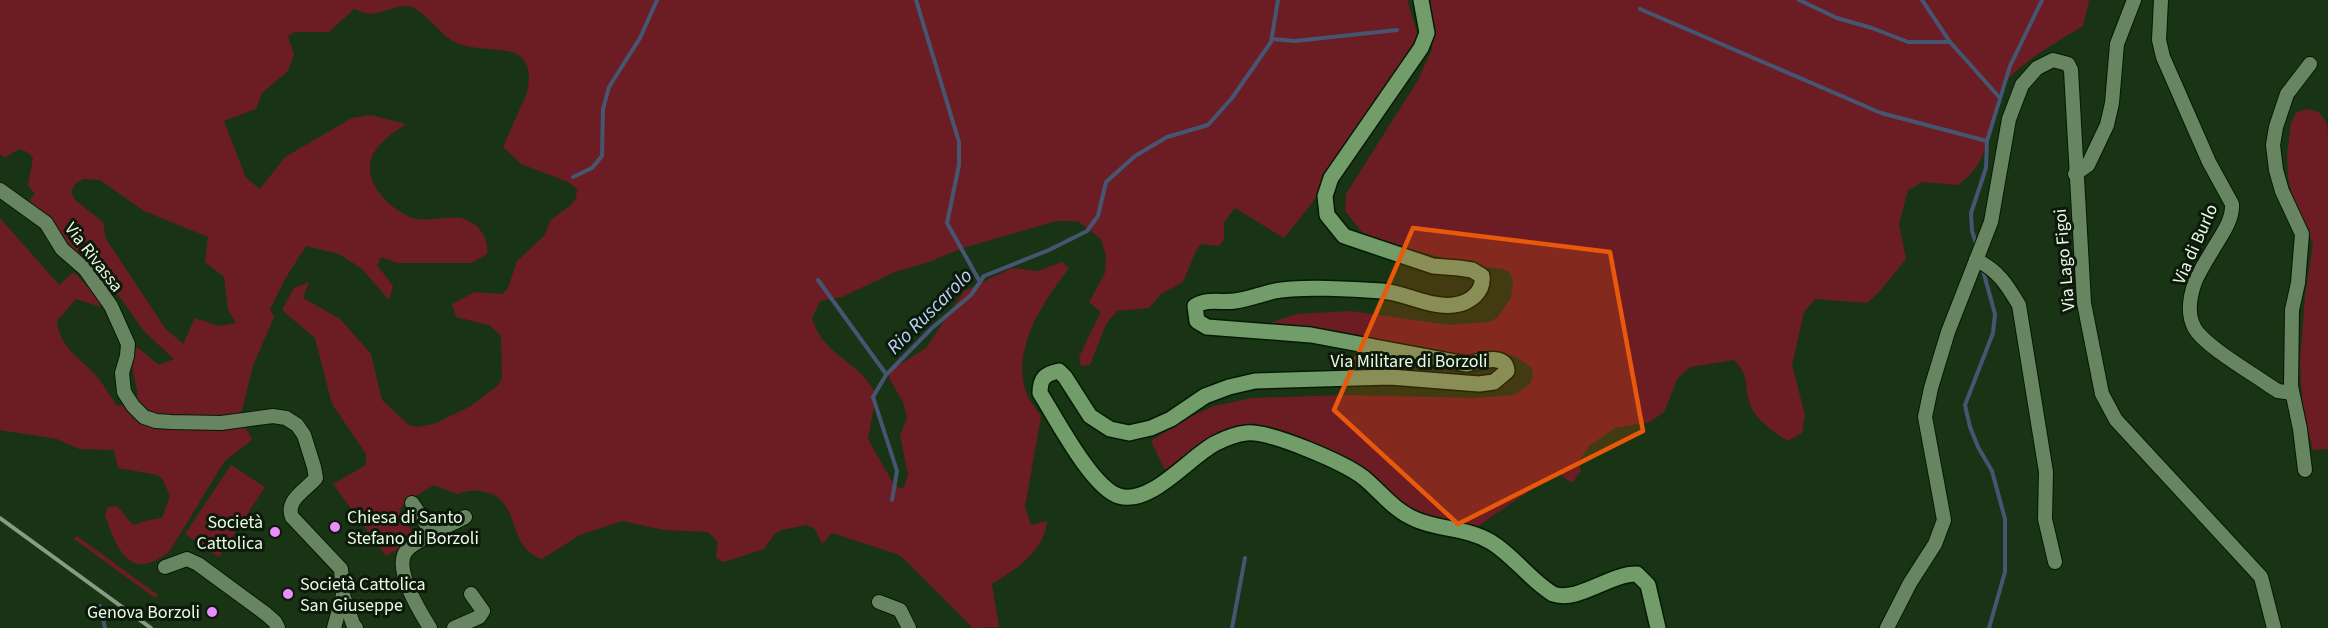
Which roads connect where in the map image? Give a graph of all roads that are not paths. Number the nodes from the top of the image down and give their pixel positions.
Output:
1 (1421, 0) edge
2 (2134, 0) edge
3 (2161, 0) edge
4 (2310, 64) dead end
5 (2075, 174) junction
6 (0, 190) edge
7 (1976, 260) junction
8 (2292, 393) junction
9 (2305, 470) dead end
10 (412, 503) dead end
11 (465, 517) dead end
12 (433, 534) junction
13 (2055, 562) dead end
14 (165, 567) dead end
15 (471, 594) dead end
16 (343, 595) junction
17 (879, 602) dead end
18 (354, 626) edge
19 (278, 628) edge
20 (334, 628) edge
21 (430, 628) edge
22 (454, 628) edge
23 (909, 628) edge
24 (1658, 628) edge
25 (1887, 628) edge
26 (2274, 628) edge

1 - 24 street, Via Militare di Borzoli
2 - 5 street
3 - 8 street, Via di Burlo
4 - 8 street
5 - 7 street, Via Lago Figoi
5 - 26 street, Via Lago Figoi
6 - 16 street, Via Rivassa
7 - 13 street
7 - 25 street, Via Lago Figoi
8 - 9 street
10 - 12 street
11 - 12 street
12 - 21 street
14 - 19 street
15 - 22 street
16 - 18 street
16 - 20 street
17 - 23 street

